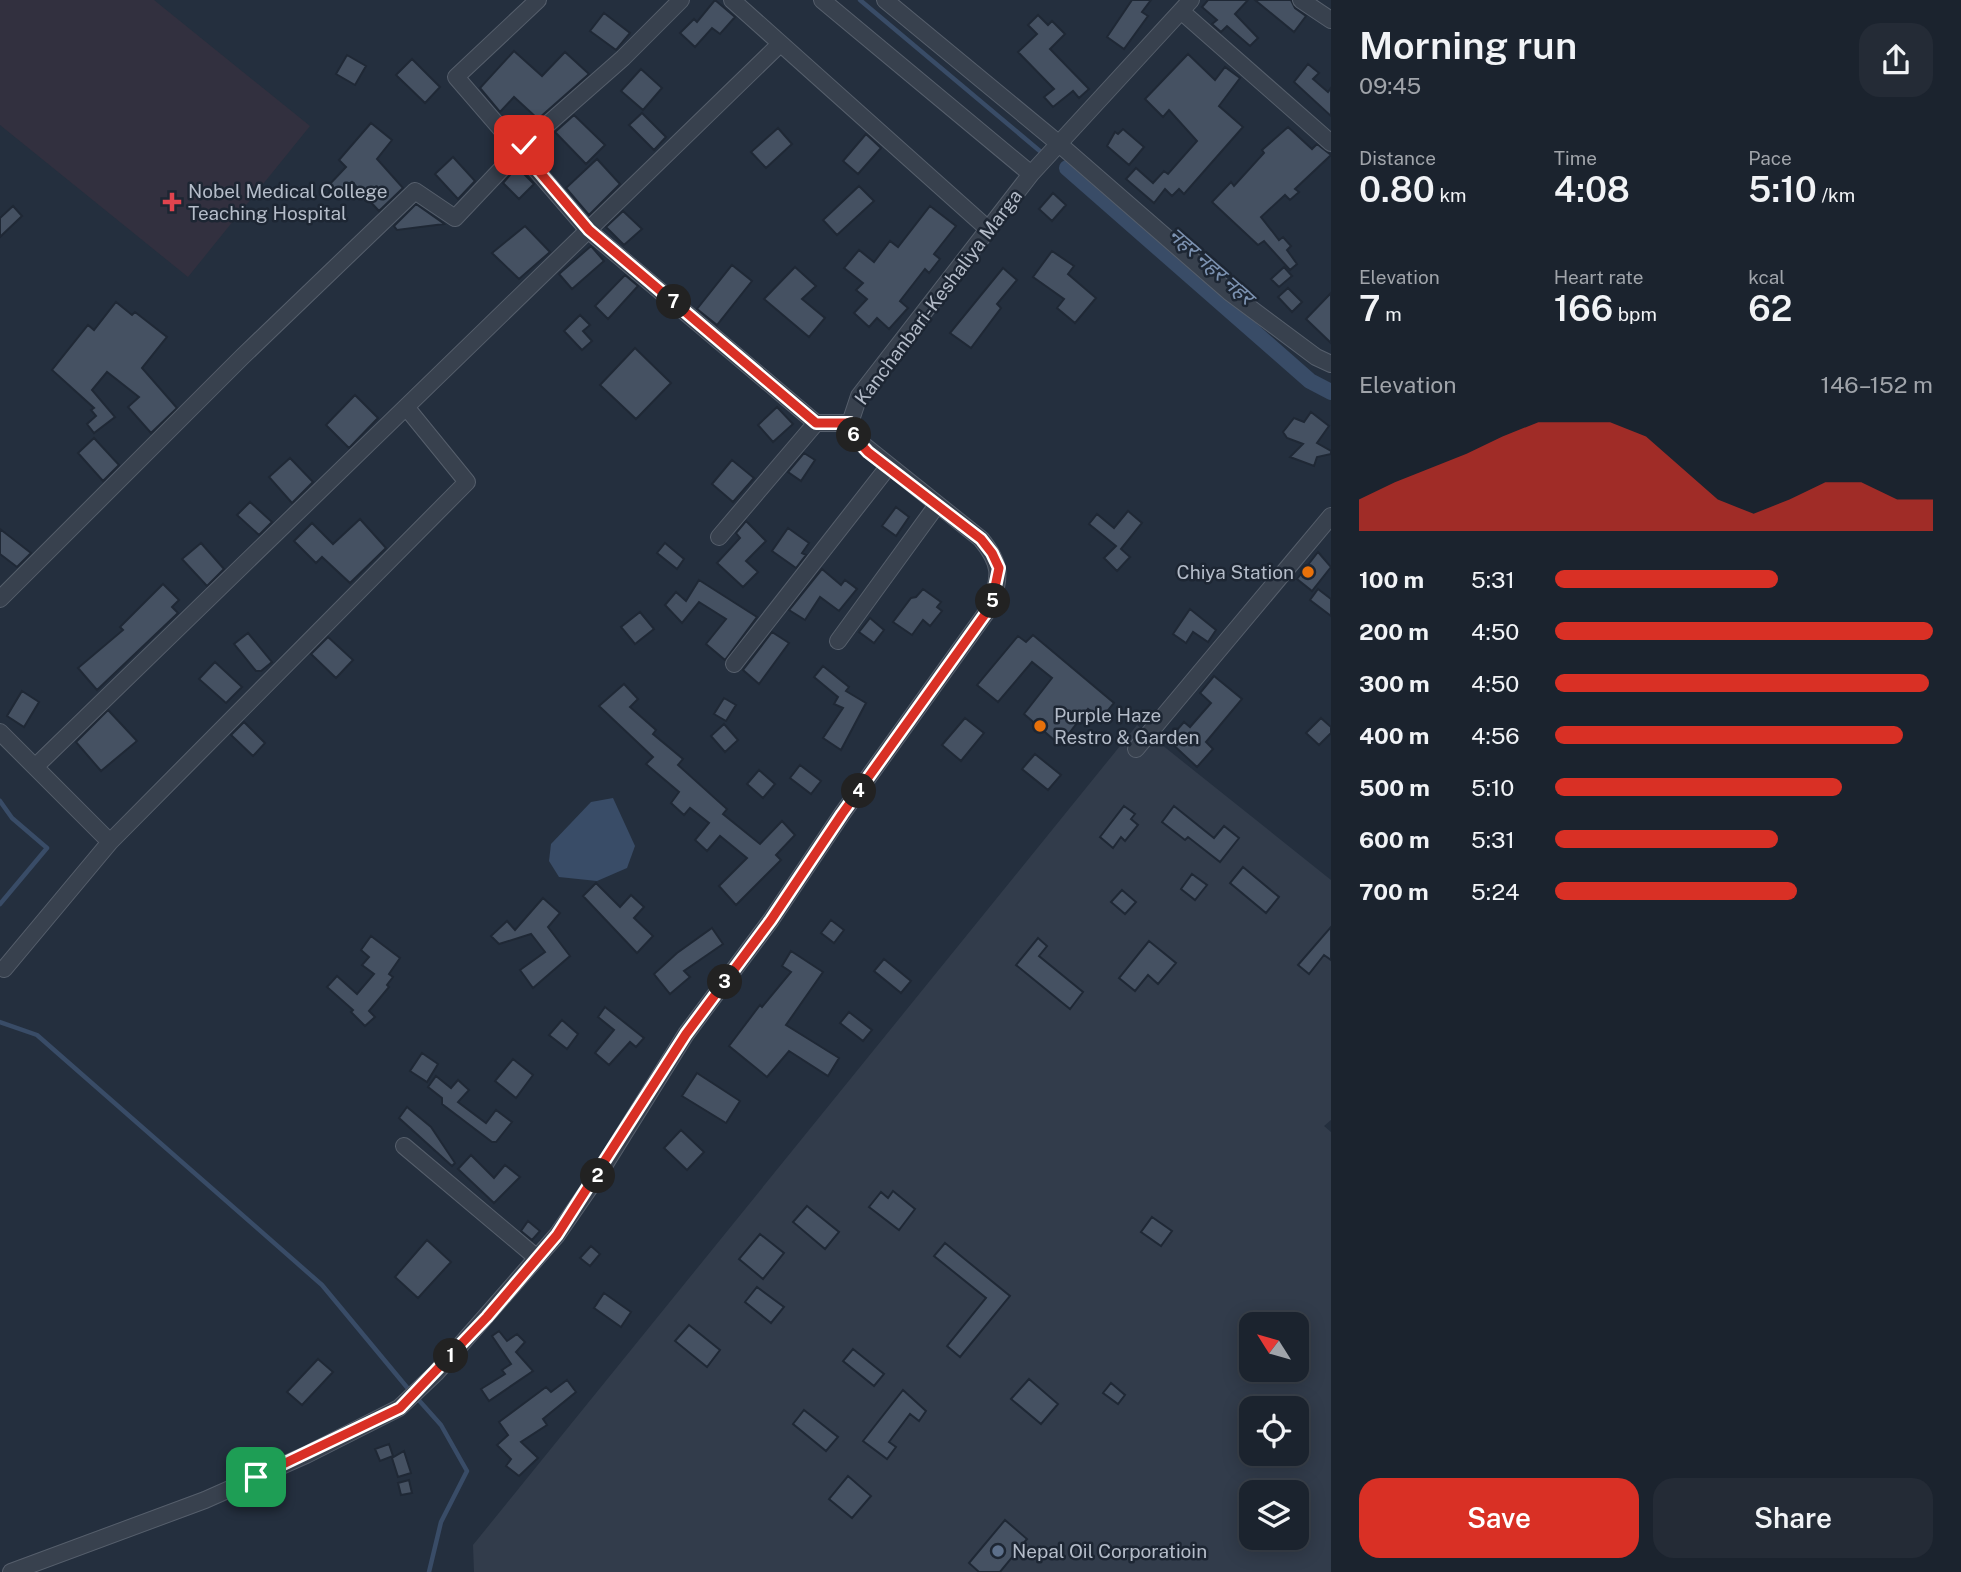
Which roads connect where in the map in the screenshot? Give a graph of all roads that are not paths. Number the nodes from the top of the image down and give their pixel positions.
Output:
1 (538, 0) edge
2 (681, 0) edge
3 (732, 0) edge
4 (822, 0) edge
5 (885, 0) edge
6 (1301, 0) edge
7 (1186, 5) edge
8 (1331, 20) edge
9 (780, 44) junction
10 (1331, 143) edge
11 (1056, 146) junction
12 (520, 149) junction
13 (1035, 170) junction
14 (988, 229) junction
15 (589, 230) junction
16 (1331, 364) edge
17 (406, 407) junction
18 (816, 423) junction
19 (850, 423) junction
20 (888, 467) junction
21 (937, 505) junction
22 (1331, 516) edge
23 (719, 537) dead end
24 (0, 599) edge
25 (838, 640) dead end
26 (734, 664) dead end
27 (0, 732) edge
28 (1136, 749) dead end
29 (36, 766) junction
30 (110, 842) junction
31 (4, 969) dead end
32 (404, 1146) dead end
33 (537, 1258) junction
34 (11, 1572) edge

1 - 12 street
2 - 12 street
3 - 9 street
4 - 13 street
5 - 11 street
6 - 8 street
7 - 10 street
7 - 11 street, Kanchanbari-Keshaliya Marga
9 - 14 street
9 - 15 street
11 - 13 street, Kanchanbari-Keshaliya Marga
11 - 16 street
12 - 15 street
12 - 24 street
13 - 14 street, Kanchanbari-Keshaliya Marga
14 - 19 street, Kanchanbari-Keshaliya Marga
15 - 17 street
15 - 18 street
17 - 29 street
17 - 30 street
18 - 19 street
18 - 23 street
19 - 20 street, Kanchanbari-Keshaliya Marga
20 - 21 street, Kanchanbari-Keshaliya Marga
20 - 26 street
21 - 25 street
21 - 33 street, Kanchanbari-Keshaliya Marga
22 - 28 street
27 - 29 street
29 - 30 street
30 - 31 street
32 - 33 street
33 - 34 street, Kanchanbari-Keshaliya Marga

